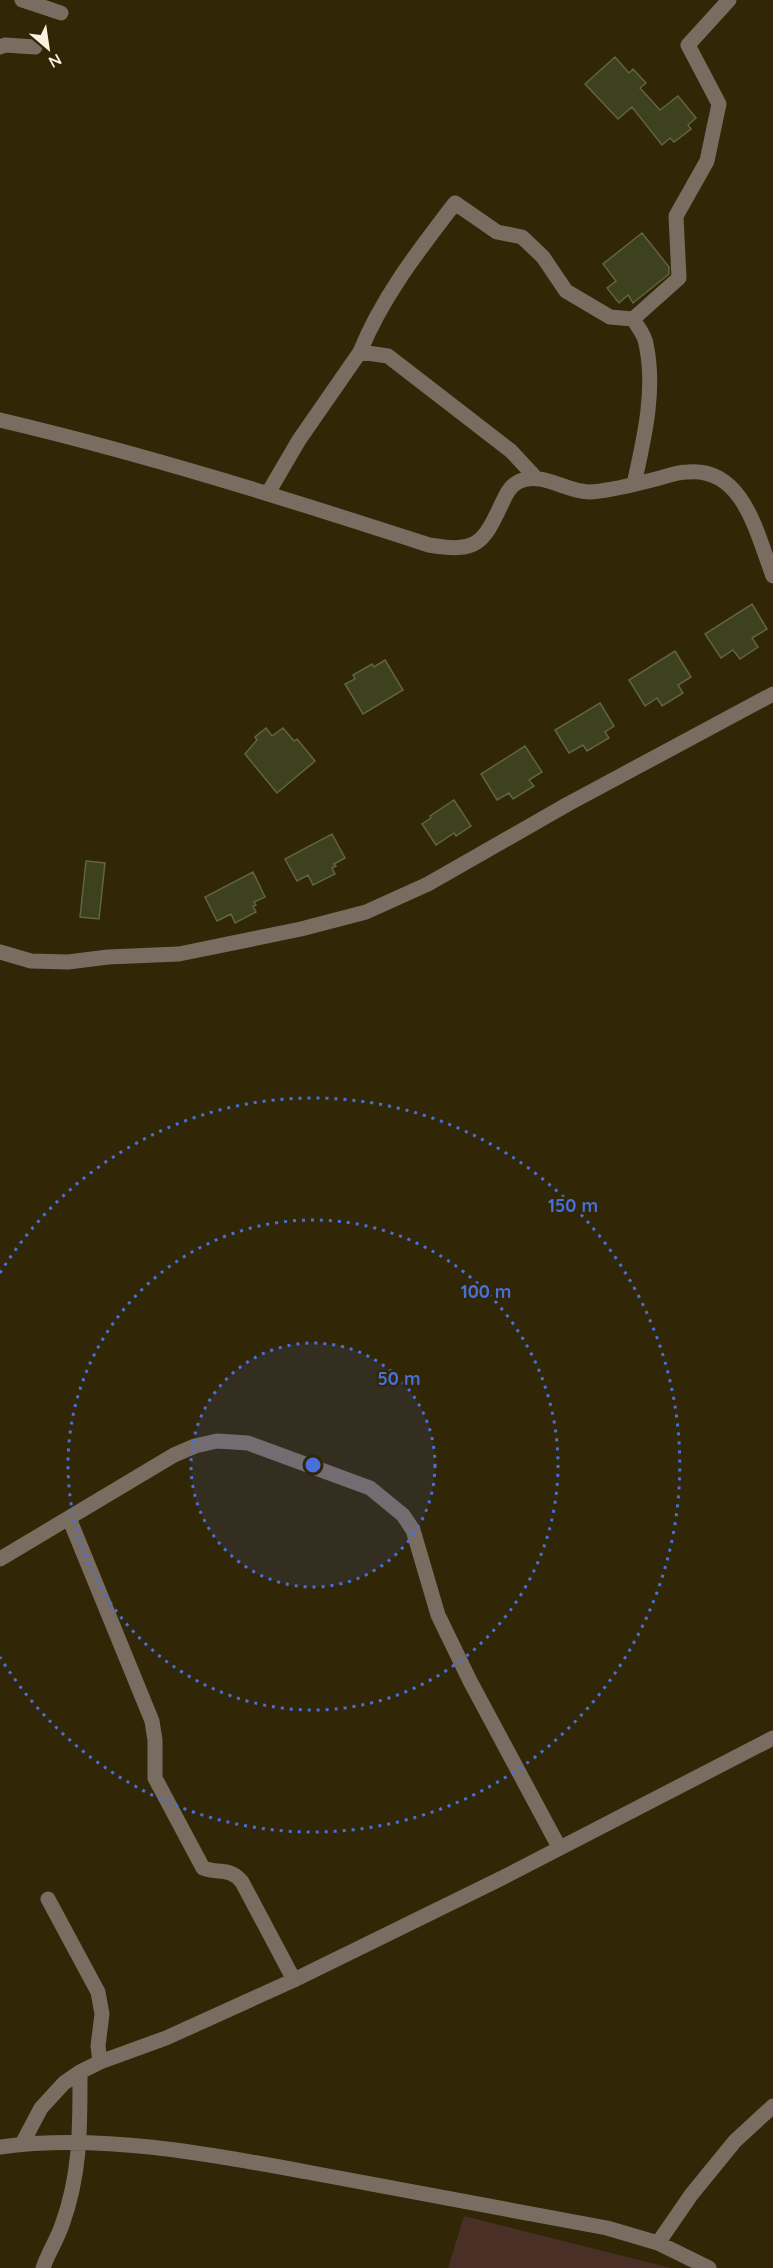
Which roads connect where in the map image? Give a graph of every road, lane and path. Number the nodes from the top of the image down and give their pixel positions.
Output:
1 (22, 0) edge
2 (729, 0) edge
3 (61, 13) dead end
4 (0, 47) edge
5 (35, 47) dead end
6 (633, 319) junction
7 (360, 352) junction
8 (0, 420) edge
9 (537, 479) junction
10 (634, 484) junction
11 (268, 493) junction
12 (773, 576) edge
13 (773, 694) edge
14 (0, 952) edge
15 (69, 1518) junction
16 (1, 1554) edge
17 (773, 1738) edge
18 (560, 1846) junction
19 (48, 1899) dead end
20 (294, 1980) junction
21 (100, 2062) junction
22 (80, 2072) junction
23 (773, 2106) edge
24 (80, 2143) junction
25 (22, 2144) junction
26 (0, 2147) edge
27 (658, 2243) junction
28 (43, 2268) edge
29 (709, 2268) edge

1 - 3 street
2 - 6 street
4 - 5 street
6 - 7 street
6 - 10 street
7 - 9 street
7 - 11 street
8 - 11 street
9 - 10 street
9 - 11 street
10 - 12 street
13 - 14 street
15 - 16 street
15 - 18 street
15 - 20 street
17 - 18 street
18 - 20 street
19 - 21 street
20 - 21 street
21 - 22 street
22 - 24 street
22 - 25 street
23 - 27 street
24 - 25 street
24 - 27 street
24 - 28 street
25 - 26 street
27 - 29 street

